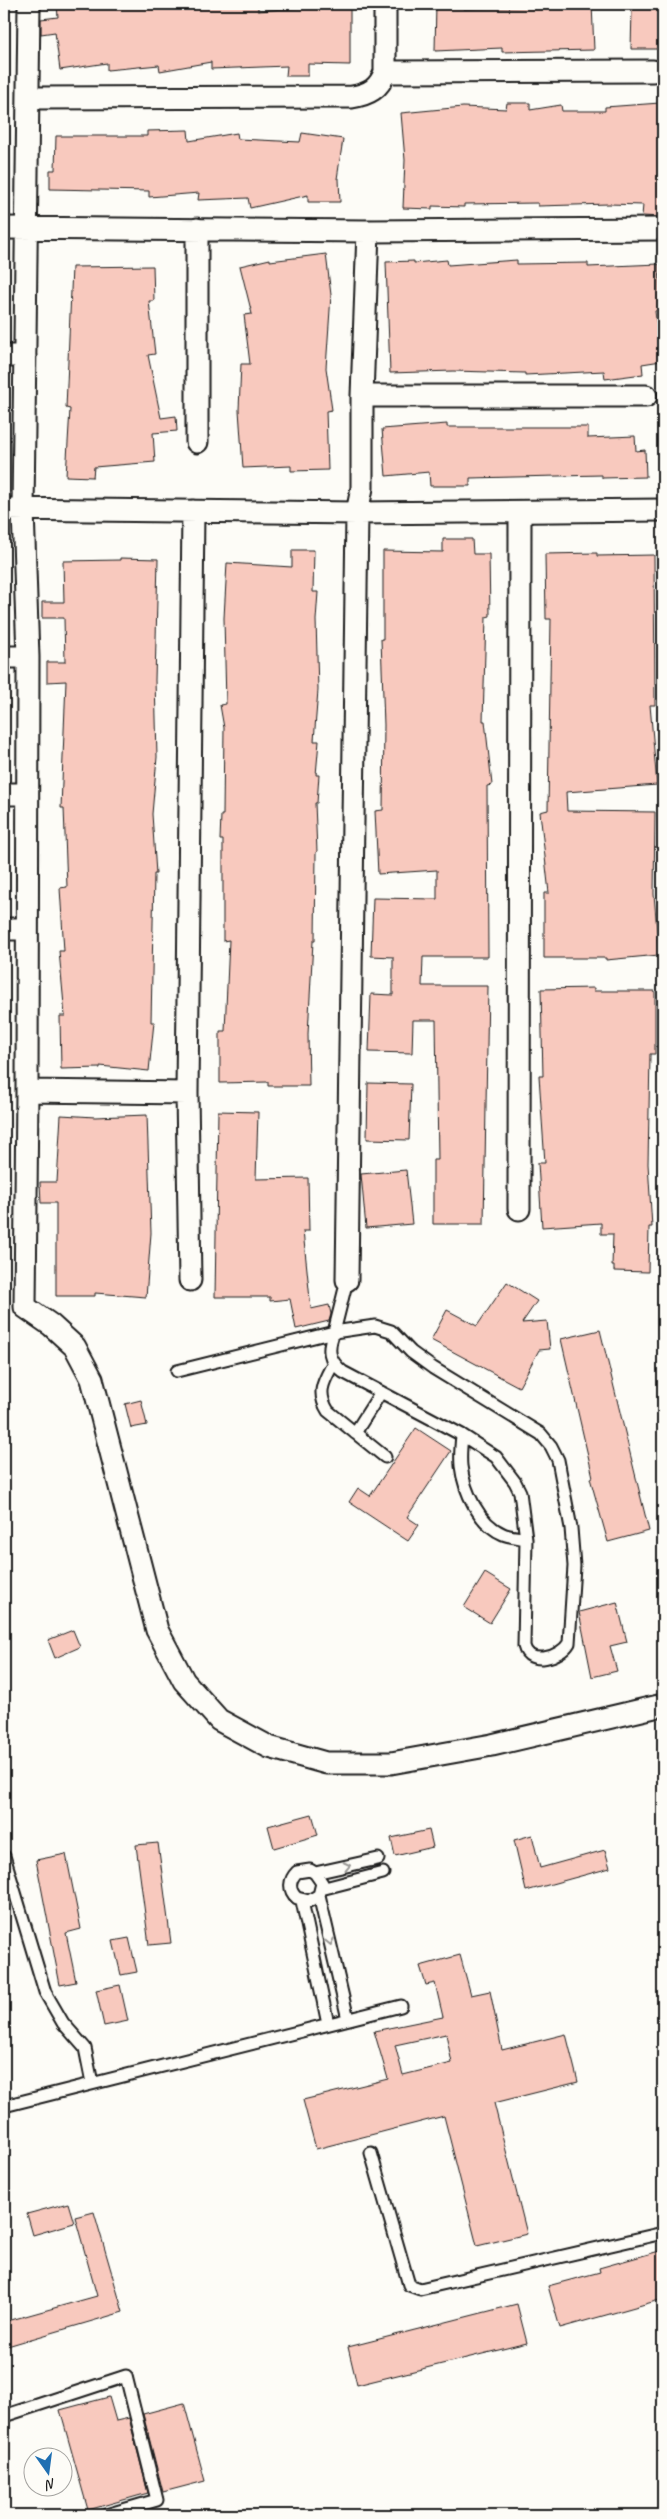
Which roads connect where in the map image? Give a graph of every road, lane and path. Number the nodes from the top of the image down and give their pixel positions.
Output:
1 (30, 4) edge
2 (385, 4) edge
3 (653, 71) dead end
4 (385, 72) junction
5 (28, 98) junction
6 (4, 228) edge
7 (28, 229) junction
8 (197, 229) junction
9 (663, 229) edge
10 (368, 230) junction
11 (4, 356) edge
12 (25, 356) junction
13 (362, 396) junction
14 (646, 396) dead end
15 (196, 442) dead end
16 (13, 509) edge
17 (663, 510) edge
18 (193, 511) junction
19 (520, 512) junction
20 (357, 513) junction
21 (4, 657) edge
22 (28, 657) junction
23 (4, 794) edge
24 (27, 794) junction
25 (4, 929) edge
26 (26, 929) junction
27 (28, 1091) junction
28 (187, 1093) junction
29 (518, 1209) dead end
30 (190, 1280) dead end
31 (347, 1280) joint
32 (334, 1332) junction
33 (333, 1364) junction
34 (177, 1371) dead end
35 (381, 1392) junction
36 (354, 1433) junction
37 (462, 1435) junction
38 (384, 1458) dead end
39 (526, 1539) junction
40 (663, 1705) edge
41 (4, 1856) edge
42 (378, 1859) dead end
43 (315, 1873) junction
44 (383, 1873) dead end
45 (320, 1892) junction
46 (302, 1901) junction
47 (401, 2006) dead end
48 (348, 2019) junction
49 (328, 2024) junction
50 (92, 2083) junction
51 (4, 2106) edge
52 (371, 2153) dead end
53 (663, 2233) edge
54 (4, 2416) edge
55 (106, 2515) edge

1 - 5 street
2 - 4 street
3 - 4 street
4 - 5 street
5 - 7 street
6 - 7 street
7 - 8 street
7 - 12 street
8 - 10 street
8 - 15 street
9 - 10 street
10 - 13 street
11 - 12 street
12 - 16 street
13 - 14 street
13 - 20 street
16 - 18 street
16 - 22 street
17 - 19 street
18 - 20 street
18 - 28 street
19 - 20 street
19 - 29 street
20 - 31 street
21 - 22 street
22 - 24 street
23 - 24 street
24 - 26 street
25 - 26 street
26 - 27 street
27 - 28 street
27 - 40 street
28 - 30 street
31 - 32 lane
32 - 33 lane
32 - 34 lane
32 - 39 lane
33 - 35 lane
33 - 36 lane
35 - 36 lane
35 - 37 lane
36 - 38 lane
37 - 39 lane
37 - 39 lane
41 - 50 lane
43 -> 42 lane
43 - 45 lane
43 - 46 lane
44 - 45 lane
45 - 46 lane
45 -> 48 lane
46 - 49 lane
47 - 48 lane
48 - 49 lane
49 - 50 lane
50 - 51 lane
52 - 53 lane
54 - 55 lane

